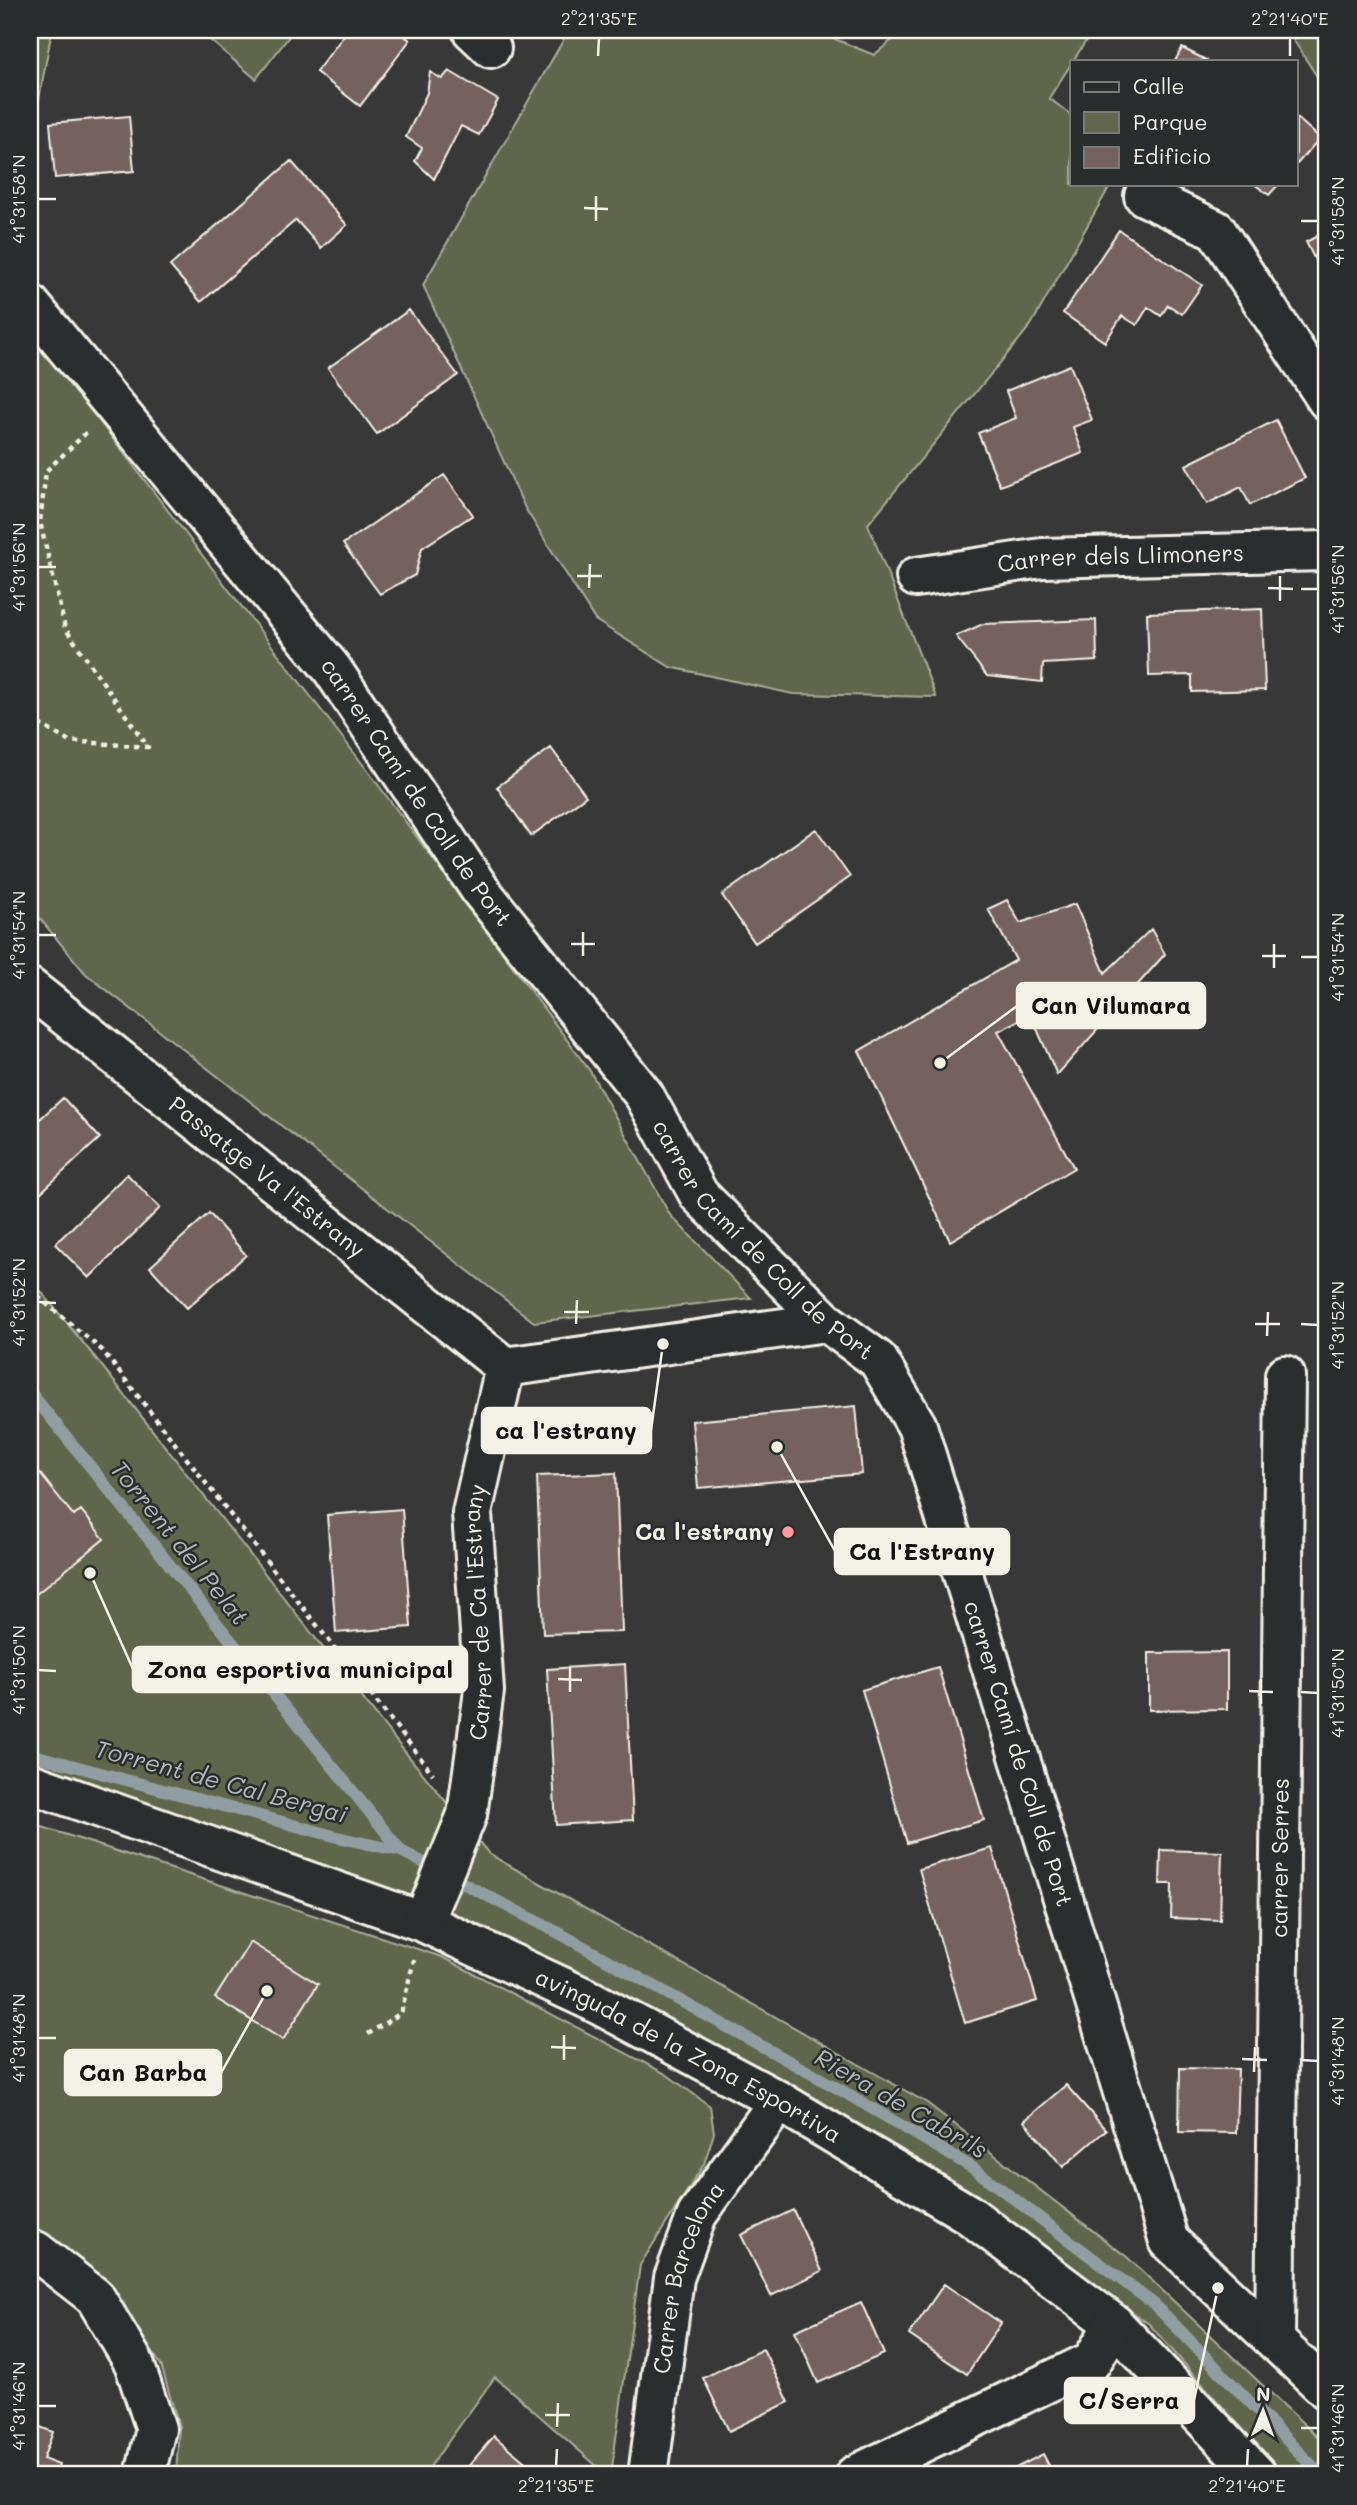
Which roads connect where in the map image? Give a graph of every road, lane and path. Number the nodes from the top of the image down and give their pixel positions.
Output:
1 (1144, 196) dead end
2 (30, 304) edge
3 (1327, 400) edge
4 (115, 407) junction
5 (1327, 551) edge
6 (916, 578) dead end
7 (30, 719) edge
8 (30, 988) edge
9 (30, 1290) edge
10 (826, 1322) junction
11 (505, 1367) junction
12 (1285, 1375) dead end
13 (30, 1783) edge
14 (467, 1815) junction
15 (430, 1906) junction
16 (368, 2034) dead end
17 (779, 2101) junction
18 (30, 2249) edge
19 (1114, 2325) junction
20 (1275, 2339) junction
21 (1327, 2390) edge
22 (145, 2475) edge
23 (648, 2475) edge
24 (855, 2475) edge
25 (1257, 2475) edge

1 - 3 street
2 - 4 street, carrer Camí de Coll de Port
4 - 7 path
4 - 10 street, carrer Camí de Coll de Port
5 - 6 street, Carrer dels Llimoners
8 - 11 street, Passatge Va l'Estrany
9 - 14 path
10 - 11 street
10 - 20 street, carrer Camí de Coll de Port
11 - 14 street, Carrer de Ca l'Estrany
12 - 20 street, carrer Serres
13 - 15 street, avinguda de la Zona Esportiva
14 - 15 street, Carrer de Ca l'Estrany
15 - 16 path
15 - 17 street, avinguda de la Zona Esportiva
17 - 19 street, avinguda de la Zona Esportiva
17 - 23 street, Carrer Barcelona
18 - 22 street
19 - 24 street
19 - 25 street, avinguda de la Zona Esportiva
20 - 21 street, carrer Camí de Coll de Port

